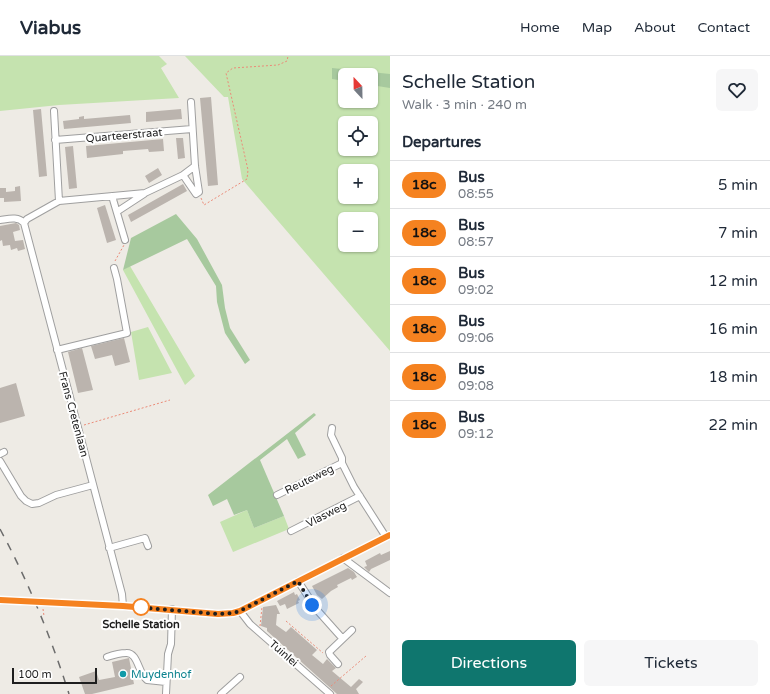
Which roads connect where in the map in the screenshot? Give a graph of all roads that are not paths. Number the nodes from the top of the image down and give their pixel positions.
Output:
1 (191, 102) dead end
2 (54, 111) dead end
3 (192, 129) junction
4 (55, 140) junction
5 (195, 166) junction
6 (183, 175) junction
7 (145, 194) junction
8 (112, 196) junction
9 (59, 200) junction
10 (118, 211) junction
11 (0, 220) edge
12 (24, 223) junction
13 (125, 240) road end
14 (114, 268) road end
15 (57, 350) junction
16 (332, 428) dead end
17 (0, 460) edge
18 (342, 464) junction
19 (93, 485) junction
20 (277, 495) dead end
21 (360, 496) junction
22 (292, 531) dead end
23 (388, 536) edge
24 (148, 546) dead end
25 (110, 548) junction
26 (343, 558) junction
27 (298, 581) junction
28 (390, 593) edge
29 (0, 600) edge
30 (123, 606) junction
31 (172, 609) junction
32 (240, 611) junction
33 (352, 630) dead end
34 (342, 638) junction
35 (107, 657) dead end
36 (338, 664) dead end
37 (240, 677) dead end
38 (166, 682) junction
39 (327, 692) edge
40 (166, 694) edge
41 (221, 694) edge

1 - 3 street
2 - 4 street
3 - 4 street, Quarteerstraat
3 - 5 street
4 - 9 street
5 - 6 street
5 - 6 street
6 - 7 street
7 - 8 street
7 - 10 street
8 - 9 street
8 - 10 street
9 - 12 street
10 - 13 street
11 - 12 street
12 - 15 street, Frans Cretenlaan
14 - 15 street
15 - 19 street, Frans Cretenlaan
16 - 18 street
17 - 19 street
18 - 20 street, Reuteweg
18 - 21 street
19 - 25 street, Frans Cretenlaan
21 - 22 street, Vlasweg
21 - 23 street
23 - 26 street
24 - 25 street
25 - 30 street, Frans Cretenlaan
26 - 27 street
26 - 28 street
27 - 32 street
27 - 34 street
29 - 30 street
30 - 31 street
31 - 32 street
31 - 38 street
32 - 39 street, Tuinlei
33 - 34 street
34 - 36 street
35 - 38 street
37 - 41 street
38 - 40 street

